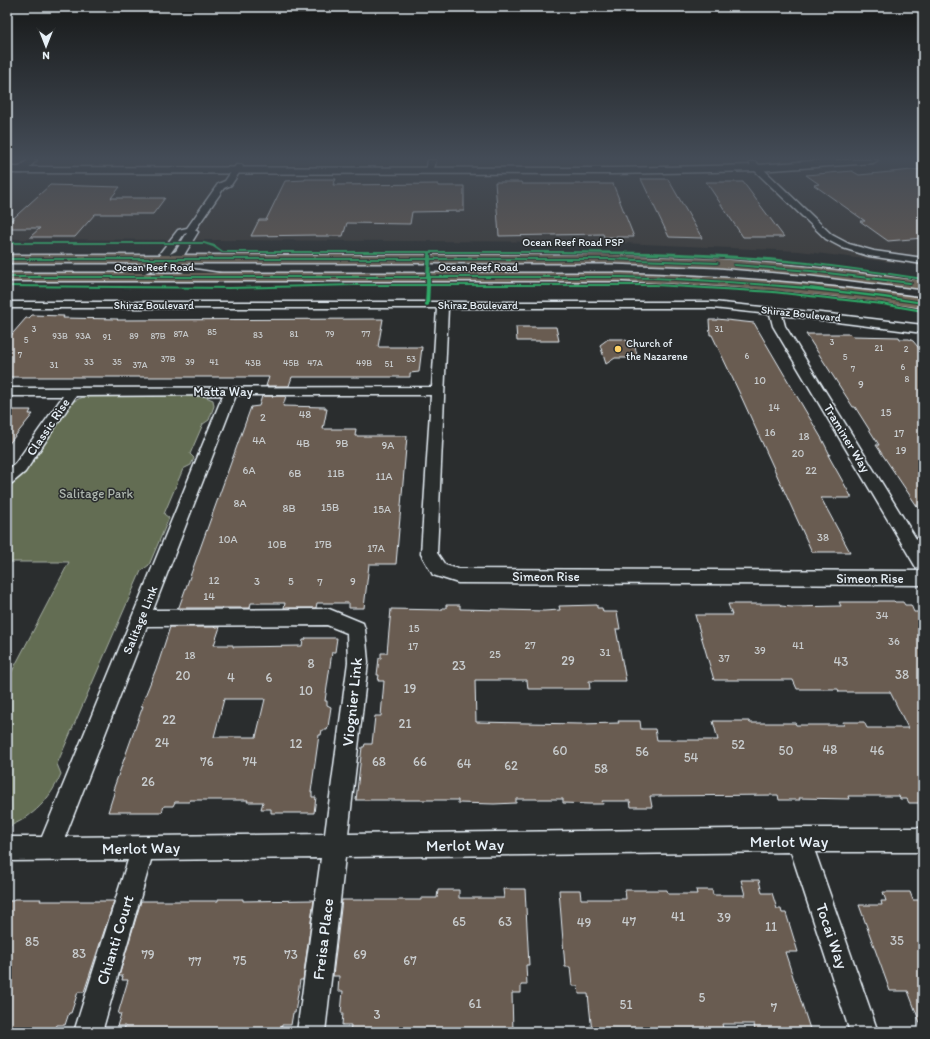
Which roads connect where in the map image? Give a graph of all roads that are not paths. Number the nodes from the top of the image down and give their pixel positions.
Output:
1 (205, 208) edge
2 (799, 208) edge
3 (190, 230) junction
4 (172, 244) junction
5 (7, 259) edge
6 (59, 259) junction
7 (168, 259) junction
8 (923, 261) edge
9 (7, 277) edge
10 (117, 277) junction
11 (227, 277) junction
12 (923, 285) edge
13 (923, 303) edge
14 (11, 304) edge
15 (443, 305) junction
16 (775, 311) junction
17 (7, 314) edge
18 (923, 330) edge
19 (231, 391) junction
20 (438, 391) junction
21 (7, 392) edge
22 (72, 392) junction
23 (7, 479) edge
24 (923, 564) edge
25 (923, 578) edge
26 (141, 618) junction
27 (799, 840) junction
28 (923, 840) edge
29 (335, 847) junction
30 (143, 848) junction
31 (7, 849) edge
32 (49, 849) junction
33 (88, 1032) edge
34 (311, 1032) edge
35 (864, 1032) edge

1 - 3 street
2 - 8 street
3 - 4 street
3 - 7 street
4 - 6 main road
4 - 7 street
5 - 6 main road, Ocean Reef Road
6 - 7 main road, Ocean Reef Road
7 - 10 street
7 - 11 street
7 - 12 main road, Ocean Reef Road
9 - 10 main road, Ocean Reef Road
10 - 11 main road, Ocean Reef Road
11 - 13 main road, Ocean Reef Road
14 - 15 street, Shiraz Boulevard
14 - 17 street
15 - 16 street, Shiraz Boulevard
15 - 20 street, Simeon Rise
16 - 18 street, Shiraz Boulevard
16 - 24 street, Traminer Way
19 - 20 street, Matta Way
19 - 22 street, Matta Way
19 - 26 street, Salitage Link
20 - 25 street, Simeon Rise
21 - 22 street, Matta Way
22 - 23 street, Classic Rise
26 - 29 street, Viognier Link
26 - 32 street, Salitage Link
27 - 28 street, Merlot Way
27 - 29 street, Merlot Way
27 - 35 street, Tocai Way
29 - 30 street, Merlot Way
29 - 34 street, Freisa Place
30 - 32 street, Merlot Way
30 - 33 street, Chianti Court
31 - 32 street, Merlot Way

